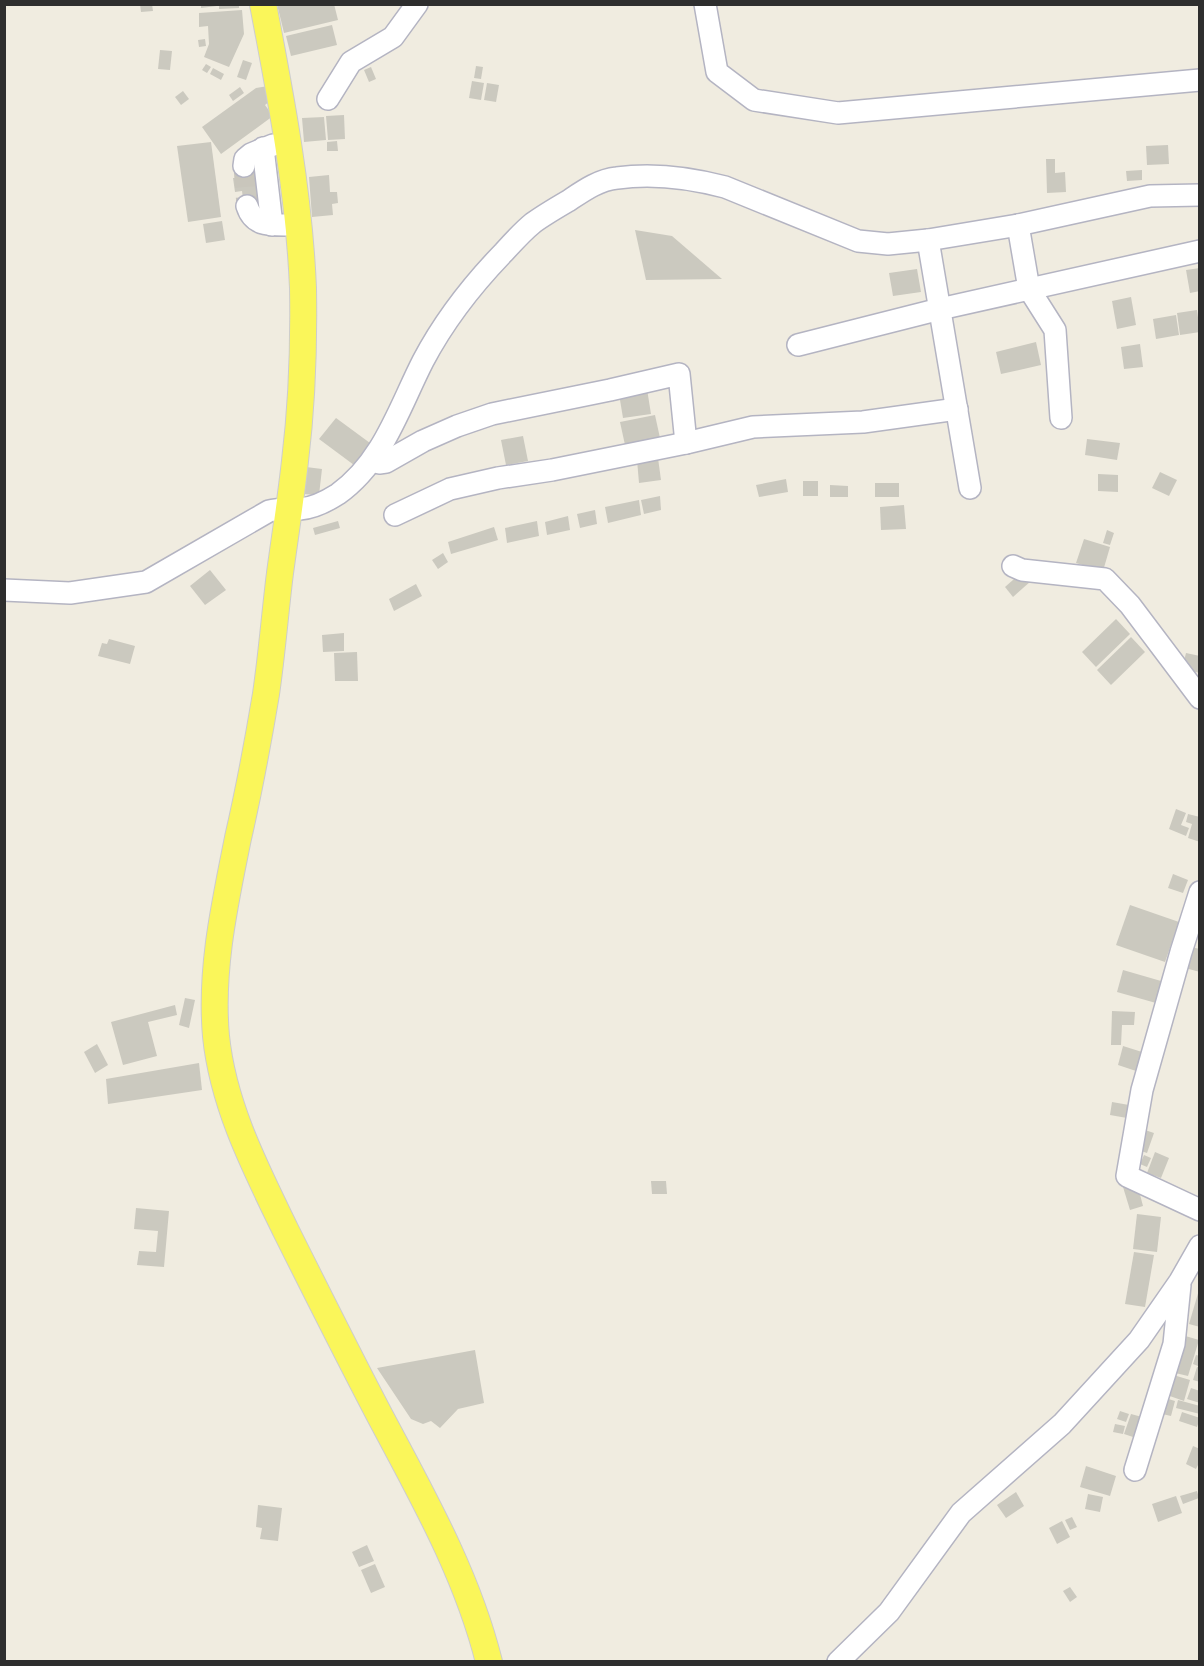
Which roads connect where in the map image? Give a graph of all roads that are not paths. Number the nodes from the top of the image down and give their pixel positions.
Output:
1 (263, 4) edge
2 (417, 4) edge
3 (705, 4) edge
4 (1200, 80) edge
5 (328, 99) dead end
6 (288, 140) junction
7 (263, 148) junction
8 (244, 166) dead end
9 (1200, 195) edge
10 (247, 206) tunnel mouth
11 (272, 225) junction
12 (1018, 225) junction
13 (299, 226) junction
14 (928, 240) junction
15 (1200, 251) edge
16 (1029, 289) junction
17 (940, 309) junction
18 (798, 345) dead end
19 (957, 409) junction
20 (1061, 418) dead end
21 (686, 443) junction
22 (372, 461) junction
23 (970, 488) dead end
24 (289, 508) junction
25 (395, 515) dead end
26 (1013, 566) dead end
27 (4, 590) edge
28 (1200, 698) edge
29 (1200, 892) edge
30 (1200, 1210) edge
31 (1200, 1246) edge
32 (1180, 1281) junction
33 (1135, 1470) dead end
34 (489, 1662) edge
35 (838, 1662) edge

1 - 6 main road
2 - 5 street
3 - 4 street
6 - 7 street
6 - 13 main road
7 - 8 street
7 - 11 street
9 - 12 street
10 - 11 street
11 - 13 street
12 - 14 street
12 - 16 street
13 - 24 main road
14 - 17 street
14 - 22 street
15 - 16 street
16 - 17 street
16 - 20 street
17 - 18 street
17 - 19 street
19 - 21 street
19 - 23 street
21 - 22 street
21 - 25 street
22 - 24 street
24 - 27 street
24 - 34 main road
26 - 28 street
29 - 30 street
31 - 32 street
32 - 33 street
32 - 35 street

